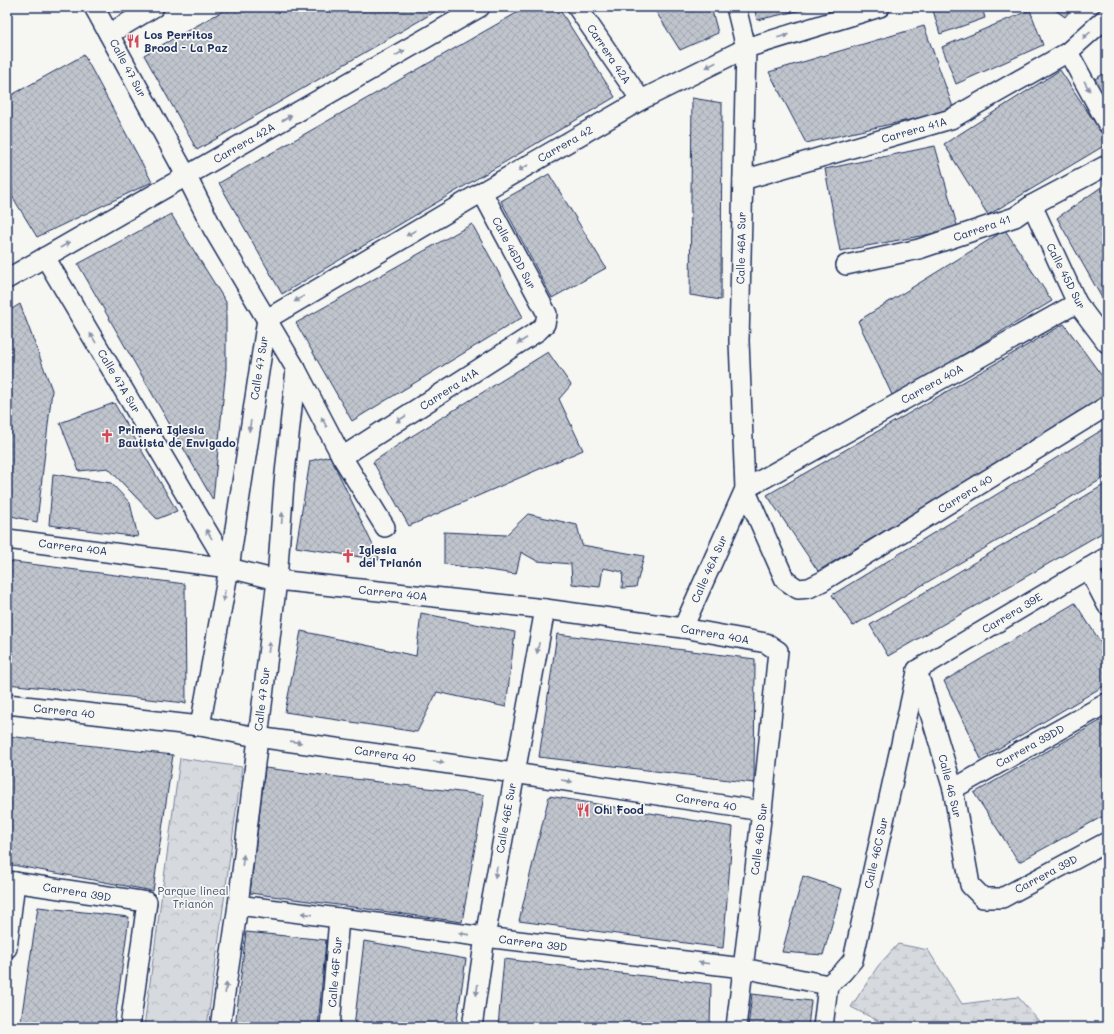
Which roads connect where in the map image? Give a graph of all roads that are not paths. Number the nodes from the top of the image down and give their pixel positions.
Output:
1 (94, 7) edge
2 (154, 7) edge
3 (577, 7) edge
4 (736, 7) edge
5 (880, 7) edge
6 (469, 9) edge
7 (1107, 17) edge
8 (109, 34) junction
9 (746, 48) junction
10 (1068, 52) junction
11 (641, 100) junction
12 (1107, 123) edge
13 (1107, 165) edge
14 (186, 177) junction
15 (743, 180) junction
16 (482, 192) junction
17 (1032, 205) junction
18 (45, 257) junction
19 (846, 265) dead end
20 (7, 279) edge
21 (1077, 303) junction
22 (547, 314) joint
23 (267, 318) junction
24 (1107, 342) edge
25 (296, 369) junction
26 (1107, 406) edge
27 (342, 457) junction
28 (745, 489) junction
29 (385, 527) dead end
30 (7, 539) edge
31 (1107, 556) edge
32 (229, 568) junction
33 (1088, 568) junction
34 (277, 580) junction
35 (823, 581) joint
36 (1107, 605) edge
37 (545, 610) junction
38 (683, 628) junction
39 (778, 651) joint
40 (917, 670) junction
41 (7, 704) edge
42 (1107, 704) edge
43 (200, 726) junction
44 (257, 737) junction
45 (514, 773) junction
46 (953, 789) junction
47 (762, 811) junction
48 (1107, 842) edge
49 (11, 882) edge
50 (983, 898) joint
51 (238, 905) junction
52 (339, 918) junction
53 (485, 937) junction
54 (7, 948) edge
55 (743, 968) junction
56 (828, 985) junction
57 (130, 1027) edge
58 (220, 1027) edge
59 (330, 1027) edge
60 (472, 1027) edge
61 (736, 1027) edge
62 (823, 1027) edge

1 - 8 street, Calle 47 Sur
2 - 8 street
3 - 11 street, Carrera 42A
4 - 9 street, Calle 46A Sur
9 -> 5 street, Carrera 42
14 -> 6 street, Carrera 42A
7 -> 10 street, Carrera 41A
8 - 14 street, Calle 47 Sur
9 -> 11 street, Carrera 42
9 - 15 street, Calle 46A Sur
10 -> 12 street
10 - 15 street, Carrera 41A
11 -> 16 street, Carrera 42
13 - 17 street, Carrera 41
18 -> 14 street, Carrera 42A
14 - 23 street, Calle 47 Sur
15 - 28 street, Calle 46A Sur
16 - 22 street, Calle 46DD Sur
16 -> 23 street, Carrera 42
17 - 19 street, Carrera 41
17 - 21 street, Calle 45D Sur
18 - 20 street, Carrera 42A
32 -> 18 street, Calle 47A Sur
21 - 24 street, Calle 45D Sur
21 - 28 street, Carrera 40A
22 -> 27 street, Carrera 41A
23 - 25 street, Calle 47 Sur
23 -> 32 street, Calle 47 Sur
27 -> 25 street, Calle 47 Sur
34 -> 25 street, Calle 47 Sur
26 - 35 street, Carrera 40
27 - 29 street, Calle 47 Sur
28 - 35 street, Calle 46A Sur
28 - 38 street, Calle 46A Sur
30 - 32 street, Carrera 40A
31 - 33 street, Carrera 39E
32 - 34 street, Carrera 40A
32 -> 43 street, Calle 47 Sur
33 - 36 street
33 - 40 street, Carrera 39E
34 - 37 street, Carrera 40A
44 -> 34 street, Calle 47 Sur
37 - 38 street, Carrera 40A
37 -> 45 street, Calle 46E Sur
38 - 39 street, Carrera 40A
39 - 47 street, Calle 46D Sur
40 - 46 street, Calle 46 Sur
40 - 56 street, Calle 46C Sur
41 - 43 street, Carrera 40
42 - 46 street, Carrera 39DD
43 - 44 street, Carrera 40
44 -> 45 street, Carrera 40
51 -> 44 street, Calle 47 Sur
45 -> 47 street, Carrera 40
45 -> 53 street, Calle 46E Sur
46 - 50 street, Calle 46 Sur
47 - 55 street, Calle 46D Sur
48 - 50 street, Carrera 39D
49 - 54 street
49 - 57 street, Carrera 39D
52 -> 51 street, Carrera 39D
58 -> 51 street, Calle 47 Sur
53 -> 52 street, Carrera 39D
52 - 59 street, Calle 46F Sur
55 -> 53 street, Carrera 39D
53 -> 60 street, Calle 46E Sur
55 - 56 street, Carrera 39D
55 - 61 street, Calle 46D Sur
56 - 62 street

